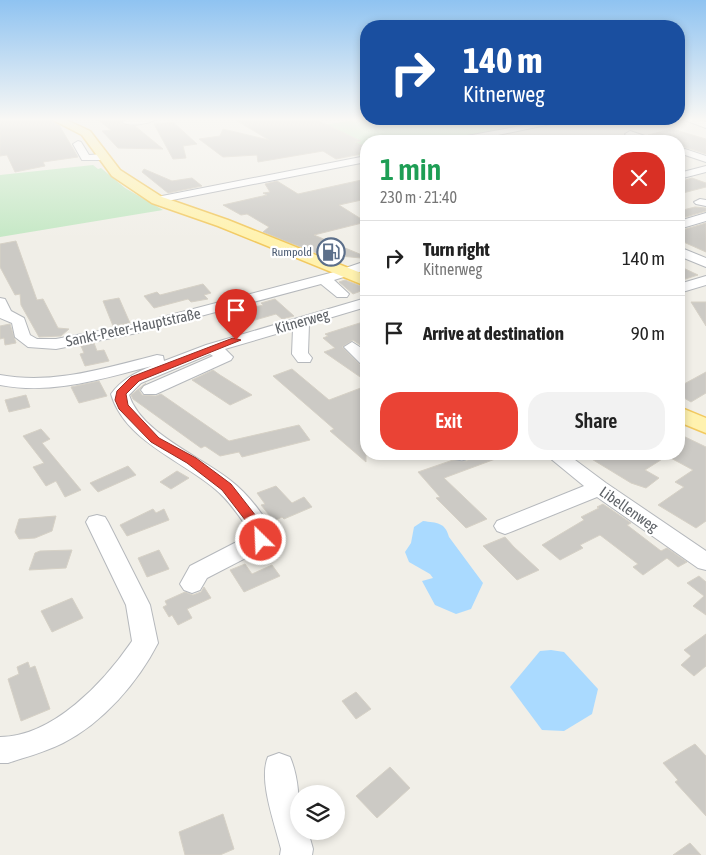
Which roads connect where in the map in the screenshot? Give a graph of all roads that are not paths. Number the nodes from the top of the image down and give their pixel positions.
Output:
1 (105, 159) edge
2 (360, 160) edge
3 (706, 169) edge
4 (685, 174) edge
5 (157, 200) junction
6 (706, 218) edge
7 (685, 223) edge
8 (685, 254) edge
9 (706, 263) edge
10 (360, 267) edge
11 (346, 272) junction
12 (360, 278) edge
13 (324, 280) junction
14 (706, 280) edge
15 (685, 287) edge
16 (342, 294) dead end
17 (0, 302) edge
18 (360, 304) edge
19 (6, 319) edge
20 (301, 322) junction
21 (216, 347) junction
22 (352, 347) dead end
23 (360, 354) edge
24 (304, 358) dead end
25 (0, 380) edge
26 (150, 390) dead end
27 (685, 417) edge
28 (706, 426) edge
29 (563, 460) edge
30 (599, 488) junction
31 (97, 522) dead end
32 (505, 526) dead end
33 (260, 529) joint
34 (706, 562) edge
35 (192, 584) dead end
36 (0, 750) edge
37 (279, 767) dead end
38 (296, 855) edge

1 - 5 main road
2 - 5 street
3 - 4 street
5 - 11 main road
6 - 7 street
8 - 9 street
10 - 11 street, Sankt-Peter-Hauptstraße
11 - 12 main road
11 - 13 street, Sankt-Peter-Hauptstraße
13 - 16 street
13 - 19 street, Sankt-Peter-Hauptstraße
14 - 15 street
17 - 19 street, Sankt-Peter-Hauptstraße
18 - 20 street, Kitnerweg
20 - 21 street, Kitnerweg
20 - 24 street
21 - 25 street
21 - 26 street
21 - 33 street, Kitnerweg
22 - 23 street
27 - 28 main road
29 - 30 street, Libellenweg
30 - 32 street
30 - 34 street, Libellenweg
31 - 36 street
33 - 35 street
37 - 38 street

